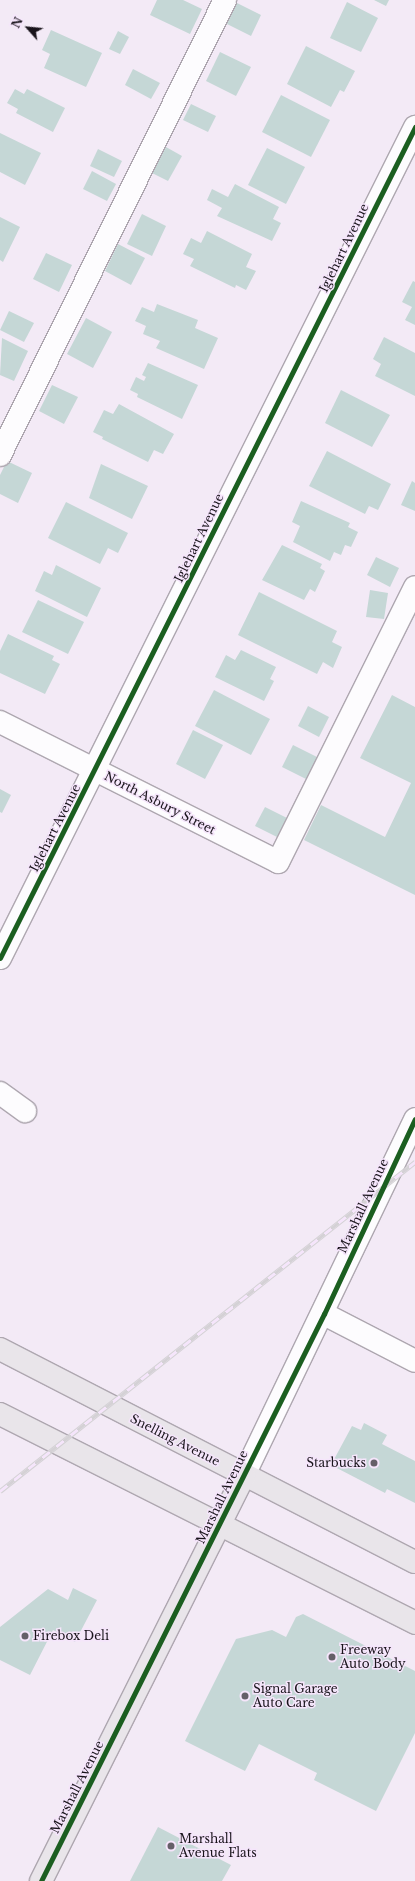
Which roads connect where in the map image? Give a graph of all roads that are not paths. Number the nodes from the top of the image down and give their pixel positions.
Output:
1 (225, 0) edge
2 (415, 127) edge
3 (0, 455) edge
4 (415, 587) edge
5 (0, 722) edge
6 (95, 770) junction
7 (0, 958) edge
8 (0, 1093) edge
9 (25, 1111) dead end
10 (415, 1119) edge
11 (324, 1314) junction
12 (0, 1349) edge
13 (415, 1361) edge
14 (0, 1414) edge
15 (244, 1475) junction
16 (220, 1526) junction
17 (415, 1562) edge
18 (415, 1623) edge
19 (41, 1881) edge

1 - 3 street
2 - 6 street, Iglehart Avenue
4 - 6 street, North Asbury Street
5 - 6 street, North Asbury Street
6 - 7 street, Iglehart Avenue
8 - 9 street
10 - 11 street, Marshall Avenue
11 - 13 street
11 - 15 street, Marshall Avenue
12 - 15 main road, Snelling Avenue
14 - 16 main road
15 - 16 main road, Marshall Avenue
15 - 17 main road, Snelling Avenue
16 - 18 main road
16 - 19 main road, Marshall Avenue

